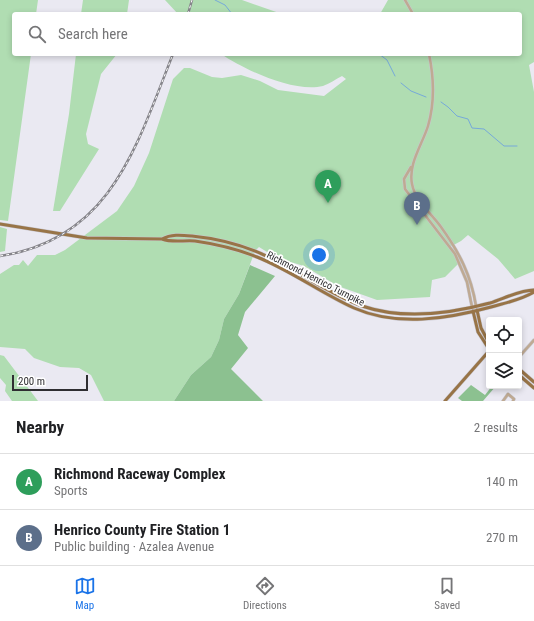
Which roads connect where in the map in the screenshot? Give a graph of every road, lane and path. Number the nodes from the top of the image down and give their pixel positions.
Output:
1 (406, 0) edge
2 (412, 12) edge
3 (429, 56) edge
4 (412, 166) junction
5 (0, 224) edge
6 (162, 239) junction
7 (534, 291) edge
8 (474, 306) junction
9 (477, 310) junction
10 (473, 312) junction
11 (486, 337) edge
12 (534, 340) edge
13 (486, 345) edge
14 (486, 353) edge
15 (522, 354) edge
16 (522, 372) edge
17 (522, 378) edge
18 (534, 382) edge
19 (534, 388) edge
20 (445, 401) edge
21 (503, 401) edge
22 (513, 401) edge

1 - 2 street
3 - 4 street
4 - 8 street
4 - 8 street
5 - 6 main road, Richmond Henrico Turnpike
6 - 8 main road, Richmond Henrico Turnpike
6 - 10 main road, Richmond Henrico Turnpike
7 - 8 main road, Richmond Henrico Turnpike
7 - 9 main road, Richmond Henrico Turnpike
8 - 9 main road
8 - 10 main road
9 - 10 main road, Richmond Henrico Turnpike
9 - 11 main road
10 - 13 main road
12 - 15 street
14 - 20 main road
16 - 18 main road
17 - 19 main road
21 - 22 street

